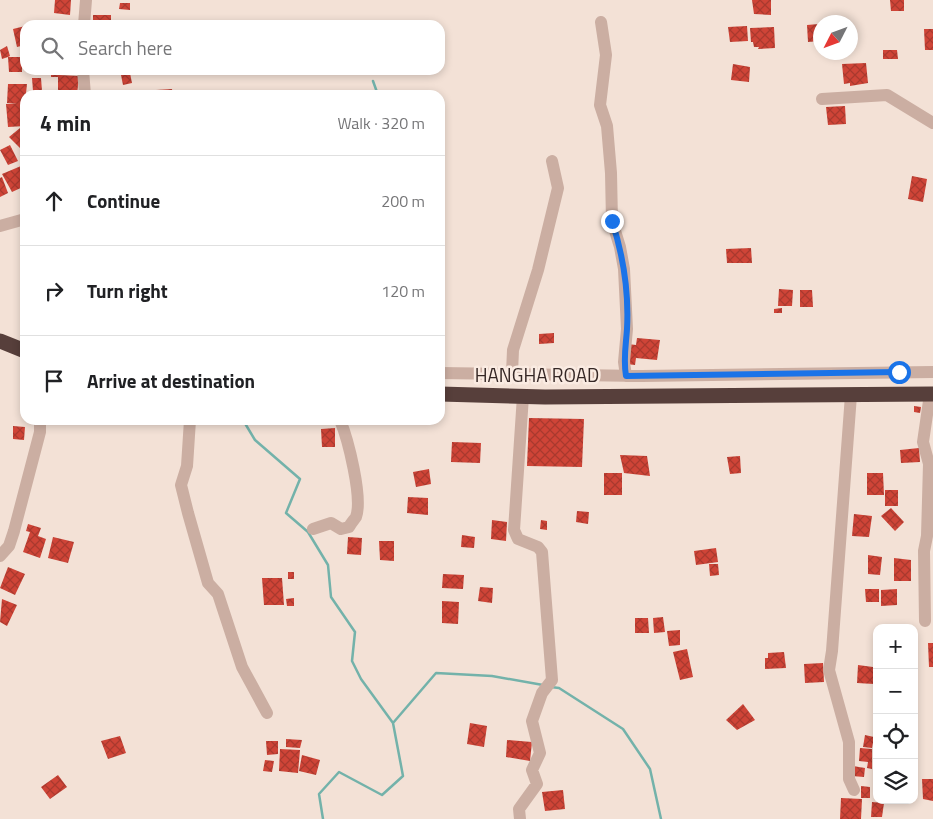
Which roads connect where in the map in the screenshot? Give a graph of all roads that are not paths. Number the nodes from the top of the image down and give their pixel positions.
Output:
1 (86, 0) edge
2 (84, 20) edge
3 (601, 22) dead end
4 (84, 75) edge
5 (85, 90) edge
6 (822, 100) dead end
7 (933, 123) edge
8 (552, 161) dead end
9 (20, 220) edge
10 (0, 226) edge
11 (0, 341) edge
12 (20, 349) edge
13 (933, 372) edge
14 (445, 373) edge
15 (512, 374) junction
16 (626, 376) junction
17 (445, 394) edge
18 (931, 394) edge
19 (851, 395) junction
20 (523, 396) junction
21 (40, 425) edge
22 (190, 425) edge
23 (342, 425) edge
24 (313, 529) dead end
25 (0, 556) edge
26 (925, 621) dead end
27 (267, 712) dead end
28 (854, 790) dead end
29 (520, 819) edge

1 - 2 street
3 - 16 street
4 - 5 street
6 - 7 street
8 - 15 street
9 - 10 street
11 - 12 highway
13 - 16 street
14 - 15 street
15 - 16 street
17 - 20 highway, HANGHA ROAD
18 - 19 highway, HANGHA ROAD
18 - 26 street
19 - 20 highway, HANGHA ROAD
19 - 28 street
20 - 29 street
21 - 25 street
22 - 27 street
23 - 24 street

